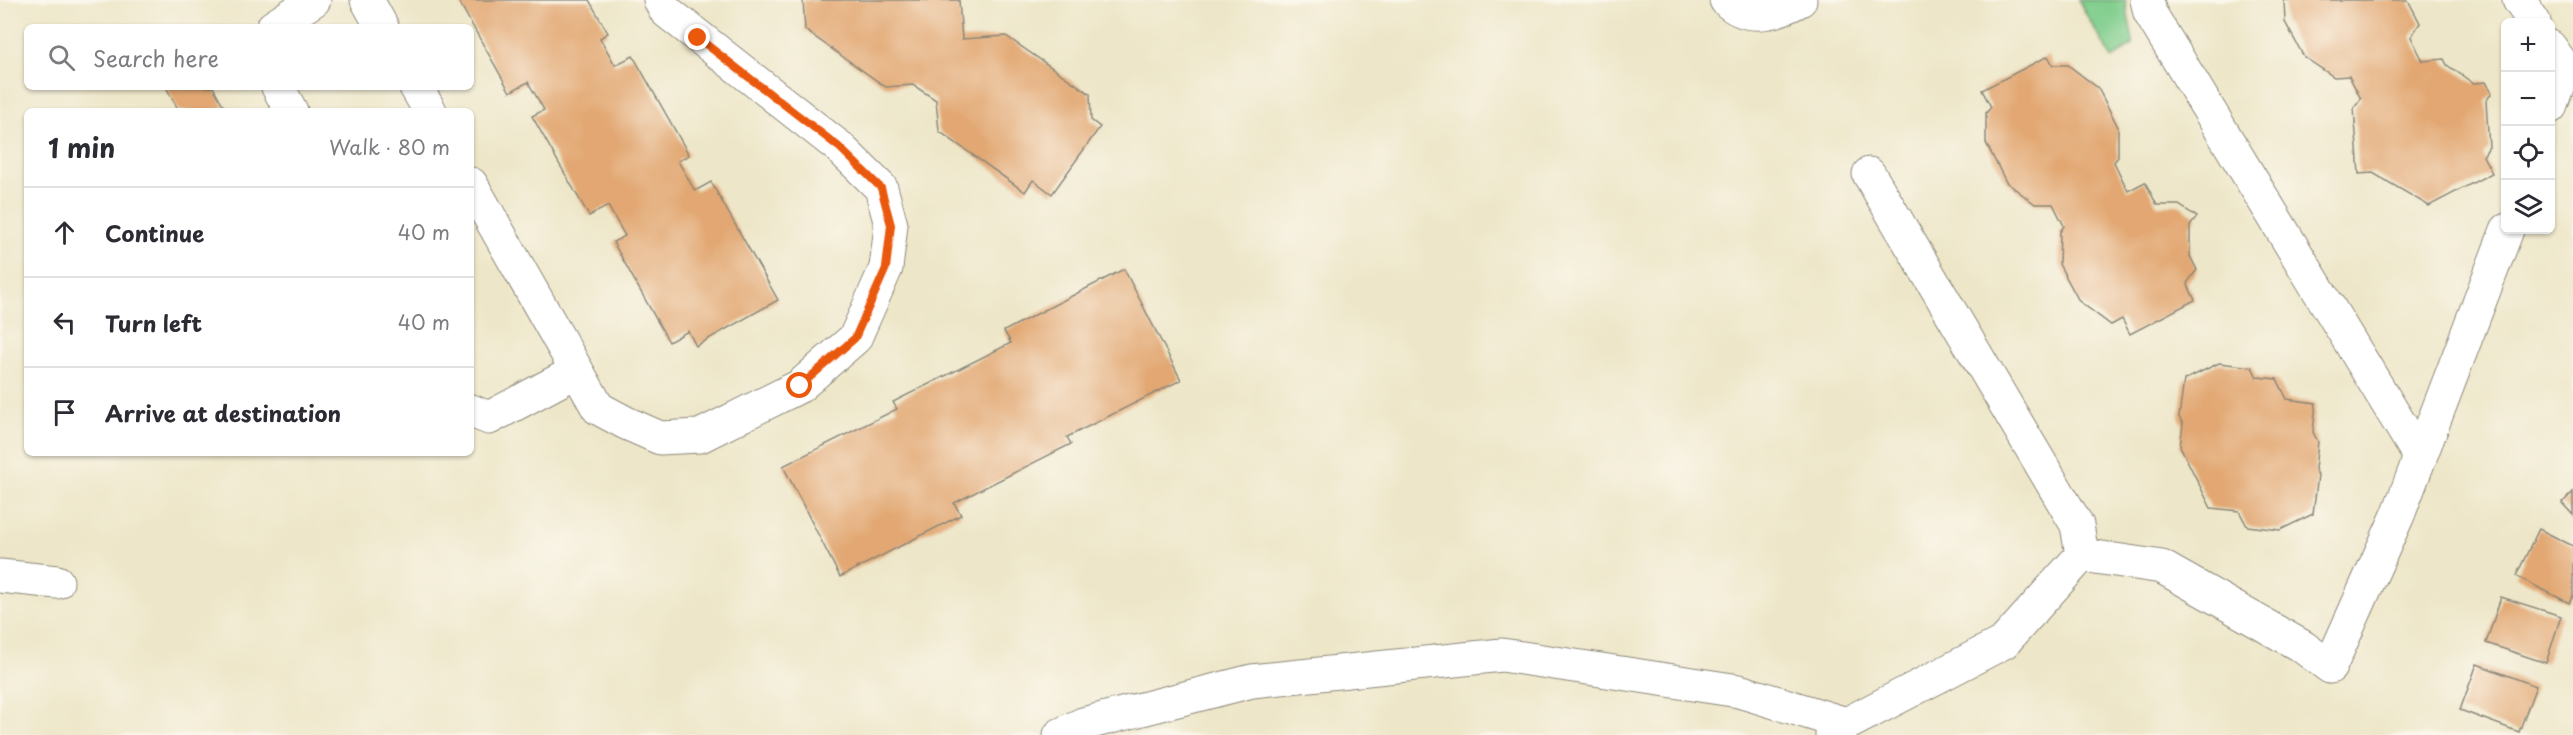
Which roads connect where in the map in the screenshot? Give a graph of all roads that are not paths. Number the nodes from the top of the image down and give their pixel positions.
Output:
1 (314, 0) edge
2 (367, 0) edge
3 (660, 0) edge
4 (1726, 0) edge
5 (1800, 0) edge
6 (2147, 0) edge
7 (2519, 0) edge
8 (2531, 18) edge
9 (278, 24) edge
10 (380, 24) edge
11 (2555, 54) edge
12 (280, 90) edge
13 (418, 90) edge
14 (2555, 93) edge
15 (289, 108) edge
16 (427, 108) edge
17 (1869, 174) dead end
18 (474, 189) edge
19 (2505, 234) edge
20 (577, 371) junction
21 (474, 412) edge
22 (2420, 457) junction
23 (2082, 555) junction
24 (0, 576) edge
25 (57, 582) dead end
26 (1839, 729) edge
27 (1060, 735) edge

1 - 9 street
2 - 10 street
3 - 20 street
4 - 5 street
6 - 22 street
7 - 8 street
11 - 14 street
12 - 15 street
13 - 16 street
17 - 23 street
18 - 20 street
19 - 22 street
20 - 21 street
22 - 23 street
23 - 26 street
24 - 25 street
26 - 27 street

